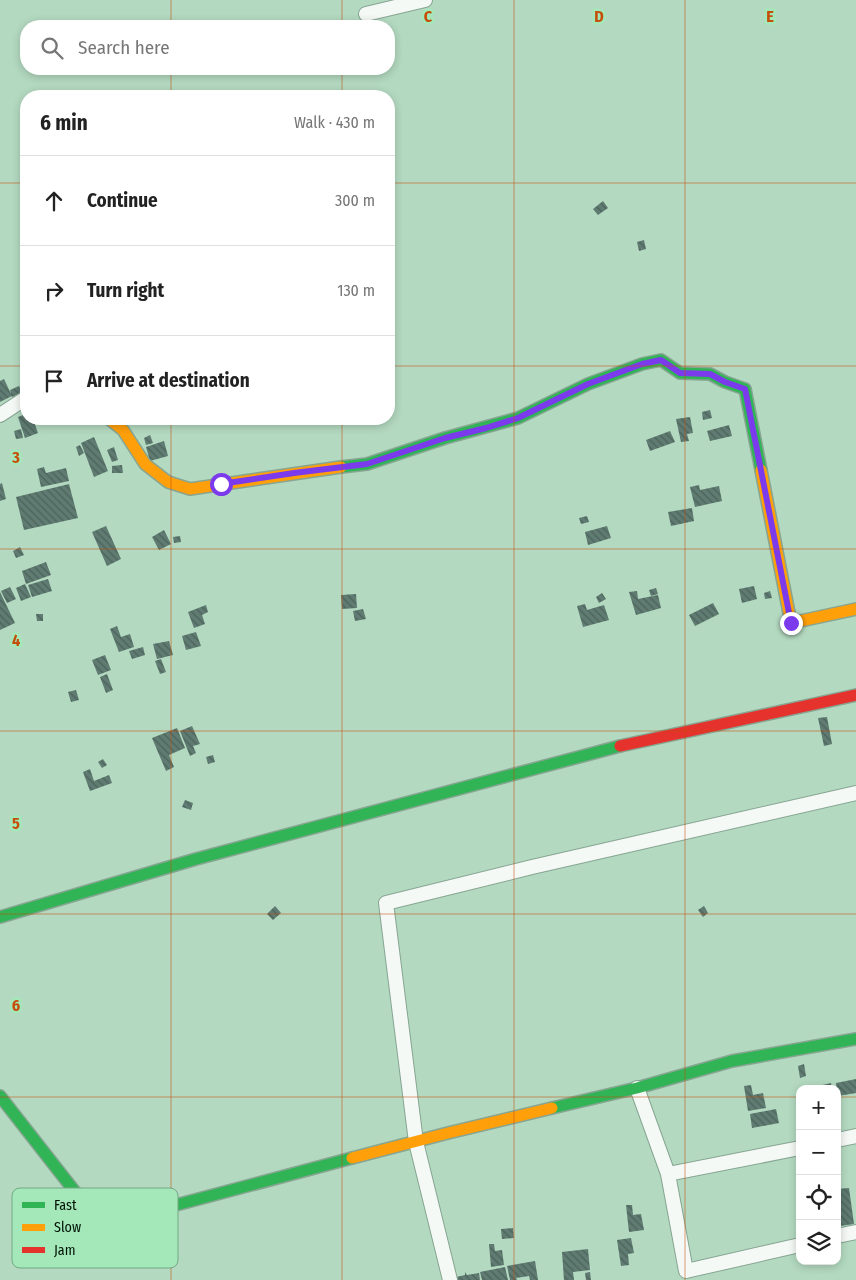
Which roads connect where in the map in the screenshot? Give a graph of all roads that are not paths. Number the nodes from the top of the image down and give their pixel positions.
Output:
1 (425, 0) edge
2 (366, 14) dead end
3 (20, 402) edge
4 (0, 415) edge
5 (117, 425) edge
6 (856, 609) edge
7 (856, 695) edge
8 (856, 794) edge
9 (0, 916) edge
10 (856, 1039) edge
11 (637, 1088) junction
12 (0, 1096) edge
13 (856, 1136) edge
14 (841, 1139) edge
15 (416, 1142) junction
16 (796, 1149) edge
17 (668, 1174) junction
18 (72, 1188) edge
19 (178, 1205) edge
20 (856, 1232) edge
21 (841, 1235) edge
22 (796, 1245) edge
23 (450, 1280) edge

1 - 2 street
3 - 4 street
5 - 6 street
7 - 9 street
8 - 15 street
10 - 11 street
11 - 15 street
11 - 17 street
12 - 18 street
13 - 14 street
15 - 19 street
15 - 23 street
16 - 17 street
17 - 22 street
20 - 21 street

